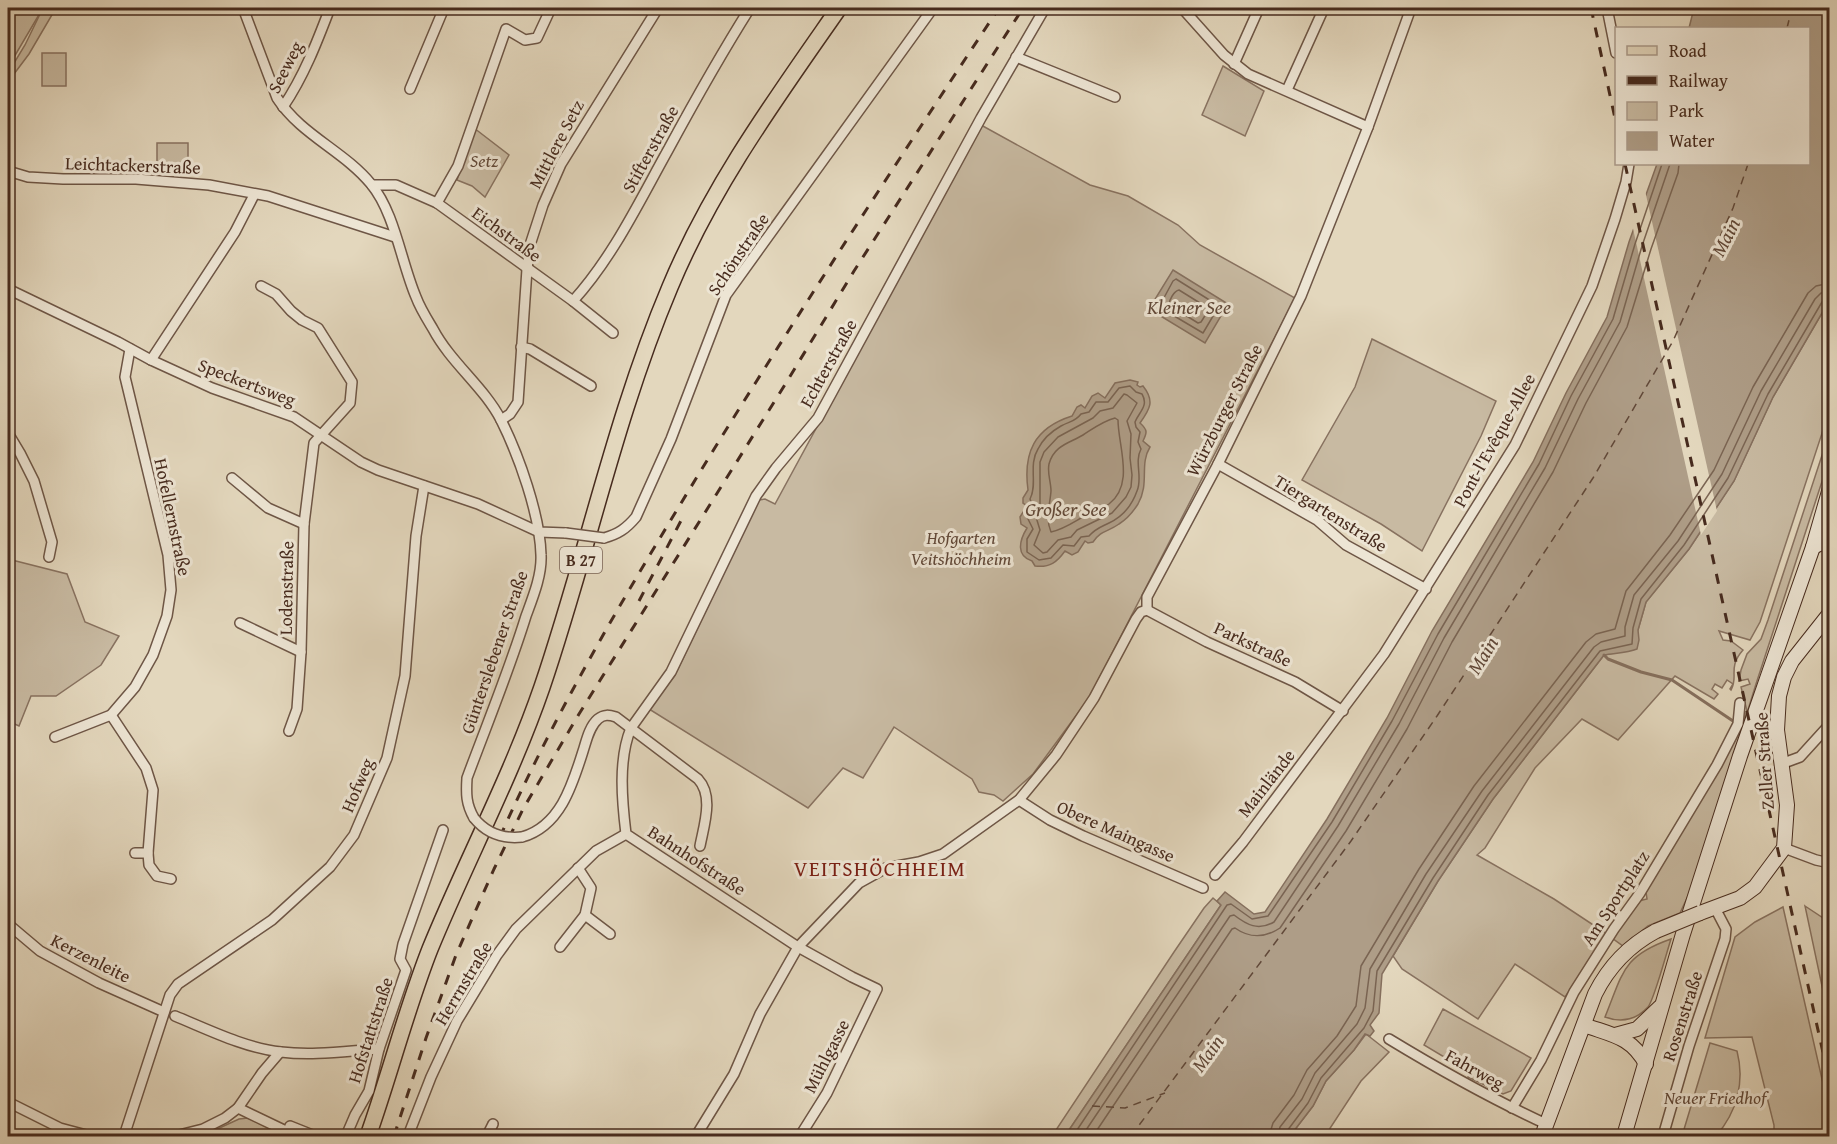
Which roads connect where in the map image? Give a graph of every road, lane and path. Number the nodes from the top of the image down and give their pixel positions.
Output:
1 (243, 8) edge
2 (330, 8) edge
3 (444, 8) edge
4 (551, 8) edge
5 (658, 8) edge
6 (750, 8) edge
7 (839, 8) edge
8 (933, 8) edge
9 (1045, 8) edge
10 (1182, 8) edge
11 (1259, 8) edge
12 (1324, 8) edge
13 (1411, 8) edge
14 (1607, 8) edge
15 (1615, 43) edge
16 (1016, 57) junction
17 (1234, 64) junction
18 (410, 89) dead end
19 (1287, 90) junction
20 (1115, 97) dead end
21 (283, 107) junction
22 (1368, 127) junction
23 (1629, 165) edge
24 (8, 171) edge
25 (372, 185) junction
26 (254, 195) junction
27 (437, 203) junction
28 (395, 237) junction
29 (527, 269) junction
30 (261, 286) dead end
31 (8, 289) edge
32 (573, 301) junction
33 (613, 333) dead end
34 (521, 347) junction
35 (130, 349) junction
36 (151, 360) junction
37 (591, 386) dead end
38 (501, 420) junction
39 (8, 433) edge
40 (321, 435) junction
41 (1218, 464) junction
42 (232, 478) dead end
43 (424, 486) junction
44 (1830, 488) edge
45 (1827, 509) edge
46 (304, 524) junction
47 (539, 532) junction
48 (1830, 538) edge
49 (1813, 548) junction
50 (49, 557) dead end
51 (1426, 589) junction
52 (1147, 610) junction
53 (1830, 613) edge
54 (240, 623) dead end
55 (302, 652) junction
56 (1740, 703) dead end
57 (1343, 711) junction
58 (111, 715) junction
59 (1830, 724) edge
60 (631, 728) junction
61 (289, 731) dead end
62 (55, 737) dead end
63 (1781, 764) junction
64 (1019, 800) junction
65 (443, 830) dead end
66 (626, 834) junction
67 (700, 846) dead end
68 (1784, 848) junction
69 (135, 853) dead end
70 (148, 853) junction
71 (1830, 863) edge
72 (578, 868) junction
73 (1215, 874) dead end
74 (171, 879) dead end
75 (1203, 888) dead end
76 (1715, 908) junction
77 (585, 915) junction
78 (8, 924) edge
79 (610, 934) dead end
80 (560, 947) dead end
81 (798, 947) junction
82 (878, 989) joint
83 (1663, 1003) junction
84 (165, 1012) junction
85 (175, 1016) dead end
86 (1584, 1025) junction
87 (1615, 1035) junction
88 (1389, 1039) dead end
89 (379, 1049) junction
90 (280, 1052) junction
91 (1646, 1064) junction
92 (8, 1102) edge
93 (238, 1108) junction
94 (1512, 1108) junction
95 (493, 1124) dead end
96 (1544, 1130) edge
97 (90, 1137) edge
98 (124, 1137) edge
99 (176, 1137) edge
100 (315, 1137) edge
101 (346, 1137) edge
102 (368, 1137) edge
103 (408, 1137) edge
104 (487, 1137) edge
105 (696, 1137) edge
106 (800, 1137) edge
107 (1624, 1137) edge
108 (1663, 1137) edge

1 - 21 street, Günterslebener Straße
2 - 21 street, Seeweg
3 - 18 street
4 - 27 street
5 - 29 street, Mittlere Setz
6 - 32 street, Stifterstraße
7 - 102 main road, B 27
8 - 47 street, Schönstraße, bridge
9 - 16 street, Echterstraße
10 - 17 street
11 - 17 street
12 - 19 street
13 - 22 street, Würzburger Straße
14 - 15 street
16 - 20 street
16 - 60 street, Echterstraße
17 - 19 street
19 - 22 street
21 - 25 street, Günterslebener Straße
22 - 41 street, Würzburger Straße
23 - 51 street, Pont-l'Evêque-Allee
24 - 26 street, Leichtackerstraße
25 - 27 street, Eichstraße
25 - 28 street, Günterslebener Straße
26 - 28 street, Leichtackerstraße
26 - 36 street
27 - 29 street, Eichstraße
28 - 38 street, Günterslebener Straße
29 - 32 street, Eichstraße
29 - 34 street, Mittlere Setz
30 - 40 street
31 - 35 street, Speckertsweg
32 - 33 street, Eichstraße
34 - 37 street
34 - 38 street, Mittlere Setz
35 - 36 street, Speckertsweg
35 - 58 street, Hofellernstraße
36 - 40 street, Speckertsweg
38 - 47 street, Günterslebener Straße
39 - 50 street
40 - 43 street, Speckertsweg
40 - 46 street, Lodenstraße
41 - 51 street, Tiergartenstraße
41 - 52 street, Würzburger Straße
42 - 46 street, Lodenstraße
43 - 47 street, Speckertsweg
43 - 84 street, Hofweg
44 - 45 main road
45 - 49 main road
46 - 55 street, Lodenstraße
47 - 60 street, Günterslebener Straße, bridge
48 - 49 main road
49 - 83 main road
51 - 57 street, Pont-l'Evêque-Allee
52 - 57 street, Parkstraße
52 - 64 street, Würzburger Straße
53 - 63 main road, Zeller Straße
54 - 55 street, Lodenstraße
55 - 61 street, Lodenstraße
56 - 94 street, Am Sportplatz
57 - 73 street, Mainlände
58 - 62 street, Hofellernstraße
58 - 70 street
59 - 63 street
60 - 66 street, Bahnhofstraße
60 - 67 street
63 - 68 main road, Zeller Straße
64 - 75 street, Obere Maingasse
64 - 81 street, Würzburger Straße
65 - 89 street, Hofstattstraße
66 - 72 street, Herrnstraße
66 - 81 street, Bahnhofstraße
68 - 71 street
68 - 76 main road
69 - 70 street
70 - 74 street
72 - 77 street
72 - 103 street, Herrnstraße
76 - 86 main road, bridge
76 - 108 street, Rosenstraße
77 - 79 street
77 - 80 street
78 - 84 street, Kerzenleite
81 - 82 street, Bahnhofstraße
81 - 105 street, Würzburger Straße
82 - 106 street, Mühlgasse
83 - 87 main road
83 - 91 main road
84 - 98 street, Hofweg
85 - 90 street
86 - 87 main road
86 - 96 main road
87 - 91 main road
88 - 94 street, Fahrweg
89 - 90 street
89 - 101 street, Hofstattstraße
90 - 93 street
91 - 107 main road
92 - 97 street
93 - 99 street
93 - 100 street
94 - 96 street, Fahrweg
95 - 104 street

